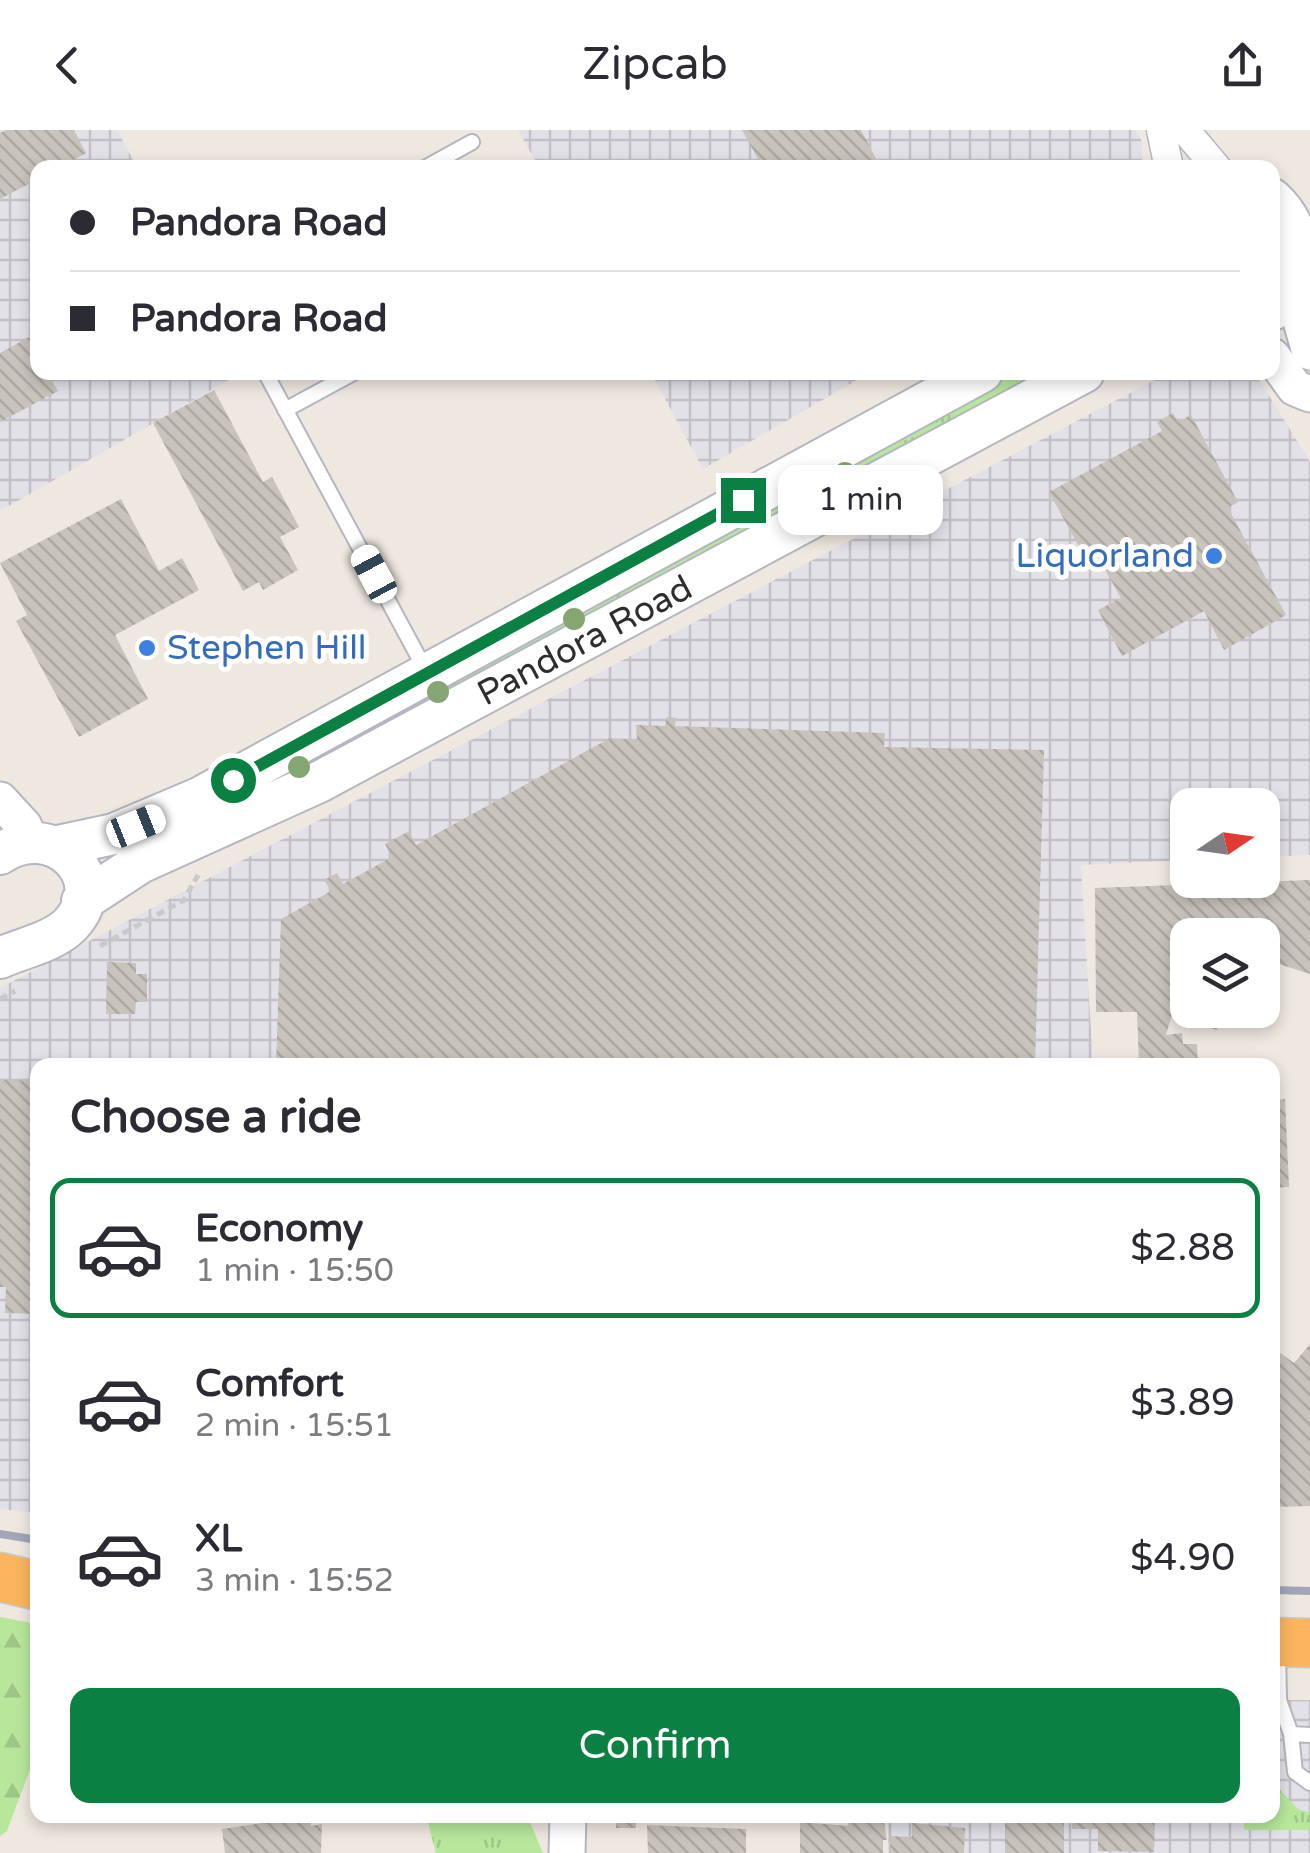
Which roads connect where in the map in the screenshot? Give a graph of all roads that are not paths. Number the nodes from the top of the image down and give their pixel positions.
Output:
1 (1161, 130) edge
2 (1186, 130) edge
3 (472, 142) dead end
4 (439, 160) edge
5 (1167, 160) edge
6 (1210, 160) edge
7 (1310, 194) edge
8 (1280, 196) edge
9 (1280, 208) edge
10 (1294, 279) edge
11 (1310, 352) edge
12 (1280, 368) edge
13 (269, 380) edge
14 (340, 380) edge
15 (967, 380) edge
16 (1069, 380) edge
17 (1310, 394) edge
18 (285, 410) junction
19 (427, 673) junction
20 (0, 800) edge
21 (29, 848) edge
22 (82, 902) junction
23 (13, 955) edge
24 (0, 1578) edge
25 (30, 1584) edge
26 (1287, 1642) edge
27 (1280, 1693) edge
28 (1280, 1703) edge
29 (1291, 1734) junction
30 (1310, 1738) edge
31 (1310, 1764) edge
32 (1310, 1783) edge
33 (568, 1823) edge
34 (567, 1853) edge

1 - 5 street
2 - 6 street
3 - 4 lane
7 - 8 main road
9 - 10 main road
10 - 11 street
12 - 17 street
13 - 18 lane
14 - 18 lane
15 - 19 main road, Pandora Road
16 - 22 main road, Pandora Road
18 - 19 lane
19 - 21 main road, Pandora Road
20 - 21 street
21 - 22 main road
22 - 23 main road, Pandora Road
24 - 25 highway
26 - 27 lane
28 - 29 lane
29 - 30 lane
29 - 31 lane
29 - 32 lane
33 - 34 street

